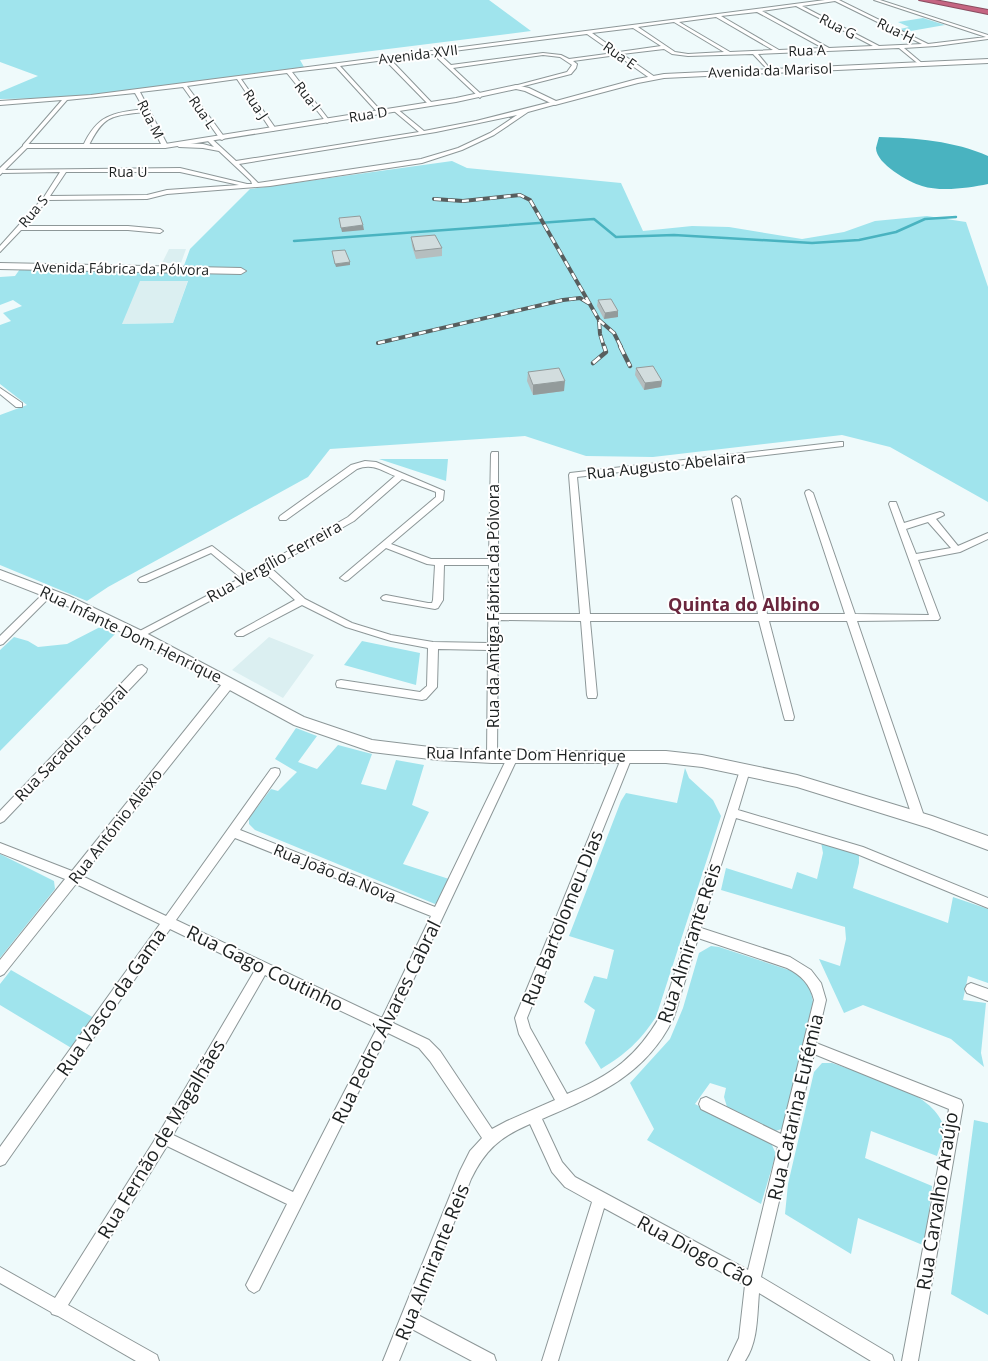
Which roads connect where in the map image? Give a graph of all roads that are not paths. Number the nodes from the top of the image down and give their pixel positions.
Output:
1 (836, 0) edge
2 (876, 0) edge
3 (923, 0) edge
4 (942, 0) edge
5 (797, 5) junction
6 (988, 8) edge
7 (757, 10) junction
8 (988, 12) edge
9 (716, 15) junction
10 (675, 20) junction
11 (633, 26) junction
12 (588, 32) junction
13 (988, 37) edge
14 (929, 46) junction
15 (665, 47) junction
16 (901, 47) junction
17 (879, 48) junction
18 (829, 50) junction
19 (434, 52) junction
20 (754, 52) junction
21 (779, 52) junction
22 (618, 53) junction
23 (729, 54) junction
24 (386, 58) junction
25 (570, 60) junction
26 (988, 61) edge
27 (920, 64) junction
28 (337, 65) junction
29 (449, 67) junction
30 (769, 70) junction
31 (288, 72) junction
32 (238, 78) junction
33 (653, 78) junction
34 (184, 85) junction
35 (516, 87) junction
36 (137, 91) junction
37 (480, 96) junction
38 (66, 100) junction
39 (0, 103) edge
40 (555, 103) junction
41 (430, 104) junction
42 (148, 110) junction
43 (396, 110) junction
44 (526, 111) junction
45 (379, 112) junction
46 (327, 121) junction
47 (273, 130) junction
48 (422, 132) junction
49 (222, 138) junction
50 (210, 140) junction
51 (179, 145) junction
52 (25, 146) junction
53 (86, 146) junction
54 (165, 146) junction
55 (223, 152) junction
56 (234, 163) junction
57 (64, 171) junction
58 (1, 172) edge
59 (252, 186) junction
60 (46, 198) junction
61 (20, 228) junction
62 (160, 231) dead end
63 (0, 250) edge
64 (0, 266) edge
65 (242, 271) dead end
66 (0, 390) edge
67 (19, 405) dead end
68 (840, 444) dead end
69 (495, 454) dead end
70 (401, 475) junction
71 (809, 493) dead end
72 (736, 498) dead end
73 (893, 504) dead end
74 (940, 514) dead end
75 (283, 518) dead end
76 (930, 518) junction
77 (902, 527) junction
78 (988, 536) edge
79 (386, 545) junction
80 (957, 550) junction
81 (913, 558) junction
82 (440, 562) junction
83 (494, 562) junction
84 (265, 568) junction
85 (0, 574) edge
86 (246, 578) junction
87 (345, 578) dead end
88 (143, 580) dead end
89 (48, 593) junction
90 (386, 598) dead end
91 (302, 601) junction
92 (585, 616) junction
93 (493, 617) junction
94 (763, 617) junction
95 (852, 618) junction
96 (240, 634) dead end
97 (139, 635) junction
98 (0, 642) edge
99 (433, 645) junction
100 (494, 647) junction
101 (142, 669) dead end
102 (230, 682) junction
103 (341, 684) dead end
104 (592, 695) dead end
105 (789, 717) dead end
106 (492, 757) junction
107 (513, 757) junction
108 (627, 757) junction
109 (745, 770) junction
110 (275, 772) dead end
111 (731, 812) junction
112 (0, 818) edge
113 (919, 819) junction
114 (232, 832) junction
115 (988, 843) edge
116 (0, 848) edge
117 (75, 878) junction
118 (988, 903) edge
119 (438, 914) junction
120 (167, 921) junction
121 (694, 931) junction
122 (262, 967) junction
123 (0, 970) edge
124 (971, 989) dead end
125 (988, 995) edge
126 (385, 1026) junction
127 (810, 1046) junction
128 (564, 1102) junction
129 (706, 1104) dead end
130 (533, 1116) junction
131 (164, 1138) junction
132 (490, 1138) junction
133 (786, 1144) junction
134 (0, 1160) edge
135 (600, 1199) junction
136 (297, 1201) junction
137 (0, 1275) edge
138 (753, 1281) junction
139 (254, 1285) dead end
140 (57, 1308) junction
141 (408, 1318) junction
142 (151, 1361) edge
143 (391, 1361) edge
144 (488, 1361) edge
145 (550, 1361) edge
146 (736, 1361) edge
147 (886, 1361) edge
148 (910, 1361) edge

1 - 5 street, Avenida XVII
1 - 14 street, Rua H
2 - 13 street
3 - 8 highway
4 - 6 highway
5 - 7 street, Avenida XVII
5 - 17 street, Rua G
7 - 9 street, Avenida XVII
7 - 18 street
9 - 10 street, Avenida XVII
9 - 21 street
10 - 11 street, Avenida XVII
10 - 23 street
11 - 12 street, Avenida XVII
11 - 15 street, Rua A
12 - 19 street, Avenida XVII
12 - 22 street, Rua E
13 - 14 street, Rua A
14 - 16 street, Rua A
15 - 22 street
15 - 23 street, Rua A
16 - 17 street, Rua A
16 - 27 street
17 - 18 street, Rua A
18 - 21 street, Rua A
19 - 24 street, Avenida XVII
19 - 29 street
20 - 21 street, Rua A
20 - 23 street, Rua A
20 - 30 street
22 - 25 street
22 - 33 street, Rua E
24 - 28 street, Avenida XVII
24 - 41 street
25 - 29 street
25 - 35 street, Rua D
26 - 27 street, Avenida da Marisol
27 - 30 street, Avenida da Marisol
28 - 31 street, Avenida XVII
28 - 45 street
29 - 37 street
30 - 33 street, Avenida da Marisol
31 - 32 street, Avenida XVII
31 - 46 street, Rua I
32 - 34 street, Avenida XVII
32 - 47 street, Rua J
33 - 40 street, Avenida da Marisol
34 - 36 street, Avenida XVII
34 - 49 street, Rua L
35 - 37 street, Rua D
35 - 40 street
36 - 38 street, Avenida XVII
36 - 42 street, Rua M
37 - 41 street, Rua D
38 - 39 street, Avenida XVII
38 - 52 street
40 - 44 street
41 - 43 street, Rua D
42 - 53 street
42 - 54 street, Rua M
43 - 45 street, Rua D
43 - 48 street
44 - 48 street
44 - 59 street
45 - 46 street, Rua D
46 - 47 street, Rua D
47 - 49 street, Rua D
48 - 56 street
49 - 50 street, Rua D
50 - 51 street, Rua D
50 - 55 street
51 - 54 street, Rua D
51 - 55 street
52 - 53 street, Rua D
52 - 58 street
53 - 54 street, Rua D
55 - 56 street
56 - 59 street
57 - 58 street, Rua U
57 - 59 street, Rua U
57 - 60 street, Rua S
59 - 60 street
60 - 61 street, Rua S
61 - 62 street
61 - 63 street, Rua S
64 - 65 street, Avenida Fábrica da Pólvora
66 - 67 street
68 - 92 street, Rua Augusto Abelaira
69 - 83 street, Rua da Antiga Fábrica da Pólvora
70 - 75 street
70 - 79 street
70 - 84 street, Rua Vergílio Ferreira
71 - 95 street
72 - 94 street
73 - 77 street
74 - 76 street
76 - 77 street
76 - 80 street
77 - 81 street
78 - 80 street
79 - 82 street
79 - 87 street
80 - 81 street
81 - 95 street
82 - 83 street
82 - 90 street
83 - 93 street, Rua da Antiga Fábrica da Pólvora
84 - 86 street, Rua Vergílio Ferreira
84 - 91 street
85 - 89 street, Rua Infante Dom Henrique
86 - 88 street
86 - 97 street, Rua Vergílio Ferreira
89 - 97 street, Rua Infante Dom Henrique
89 - 98 street
91 - 96 street
91 - 99 street
92 - 93 street
92 - 94 street
92 - 104 street
93 - 100 street, Rua da Antiga Fábrica da Pólvora
94 - 95 street
94 - 105 street
95 - 113 street
97 - 102 street, Rua Infante Dom Henrique
99 - 100 street
99 - 103 street
100 - 106 street, Rua da Antiga Fábrica da Pólvora
101 - 112 street, Rua Sacadura Cabral
102 - 106 street, Rua Infante Dom Henrique
102 - 117 street, Rua António Aleixo
106 - 107 street, Rua Infante Dom Henrique
107 - 108 street, Rua Infante Dom Henrique
107 - 119 street, Rua Pedro Álvares Cabral
108 - 109 street, Rua Infante Dom Henrique
108 - 128 street, Rua Bartolomeu Dias
109 - 111 street, Rua Almirante Reis
109 - 113 street, Rua Infante Dom Henrique
110 - 114 street, Rua Vasco da Gama
111 - 118 street
111 - 121 street, Rua Almirante Reis
113 - 115 street, Rua Infante Dom Henrique
114 - 119 street, Rua João da Nova
114 - 120 street, Rua Vasco da Gama
116 - 117 street, Rua Gago Coutinho
117 - 120 street, Rua Gago Coutinho
117 - 123 street, Rua António Aleixo
119 - 126 street, Rua Pedro Álvares Cabral
120 - 122 street, Rua Gago Coutinho
120 - 134 street, Rua Vasco da Gama
121 - 127 street, Rua Catarina Eufémia
121 - 128 street, Rua Almirante Reis
122 - 126 street, Rua Gago Coutinho
122 - 131 street, Rua Fernão de Magalhães
124 - 125 street
126 - 132 street, Rua Gago Coutinho
126 - 136 street, Rua Pedro Álvares Cabral
127 - 133 street, Rua Catarina Eufémia
127 - 148 street, Rua Carvalho Araújo
128 - 130 street, Rua Almirante Reis
129 - 133 street
130 - 132 street, Rua Almirante Reis
130 - 135 street, Rua Diogo Cão
131 - 136 street
131 - 140 street, Rua Fernão de Magalhães
132 - 141 street, Rua Almirante Reis
133 - 138 street, Rua Catarina Eufémia
135 - 138 street, Rua Diogo Cão
135 - 145 street
136 - 139 street, Rua Pedro Álvares Cabral
137 - 140 street
138 - 146 street, Rua Catarina Eufémia
138 - 147 street, Rua Diogo Cão
140 - 142 street
141 - 143 street, Rua Almirante Reis
141 - 144 street

